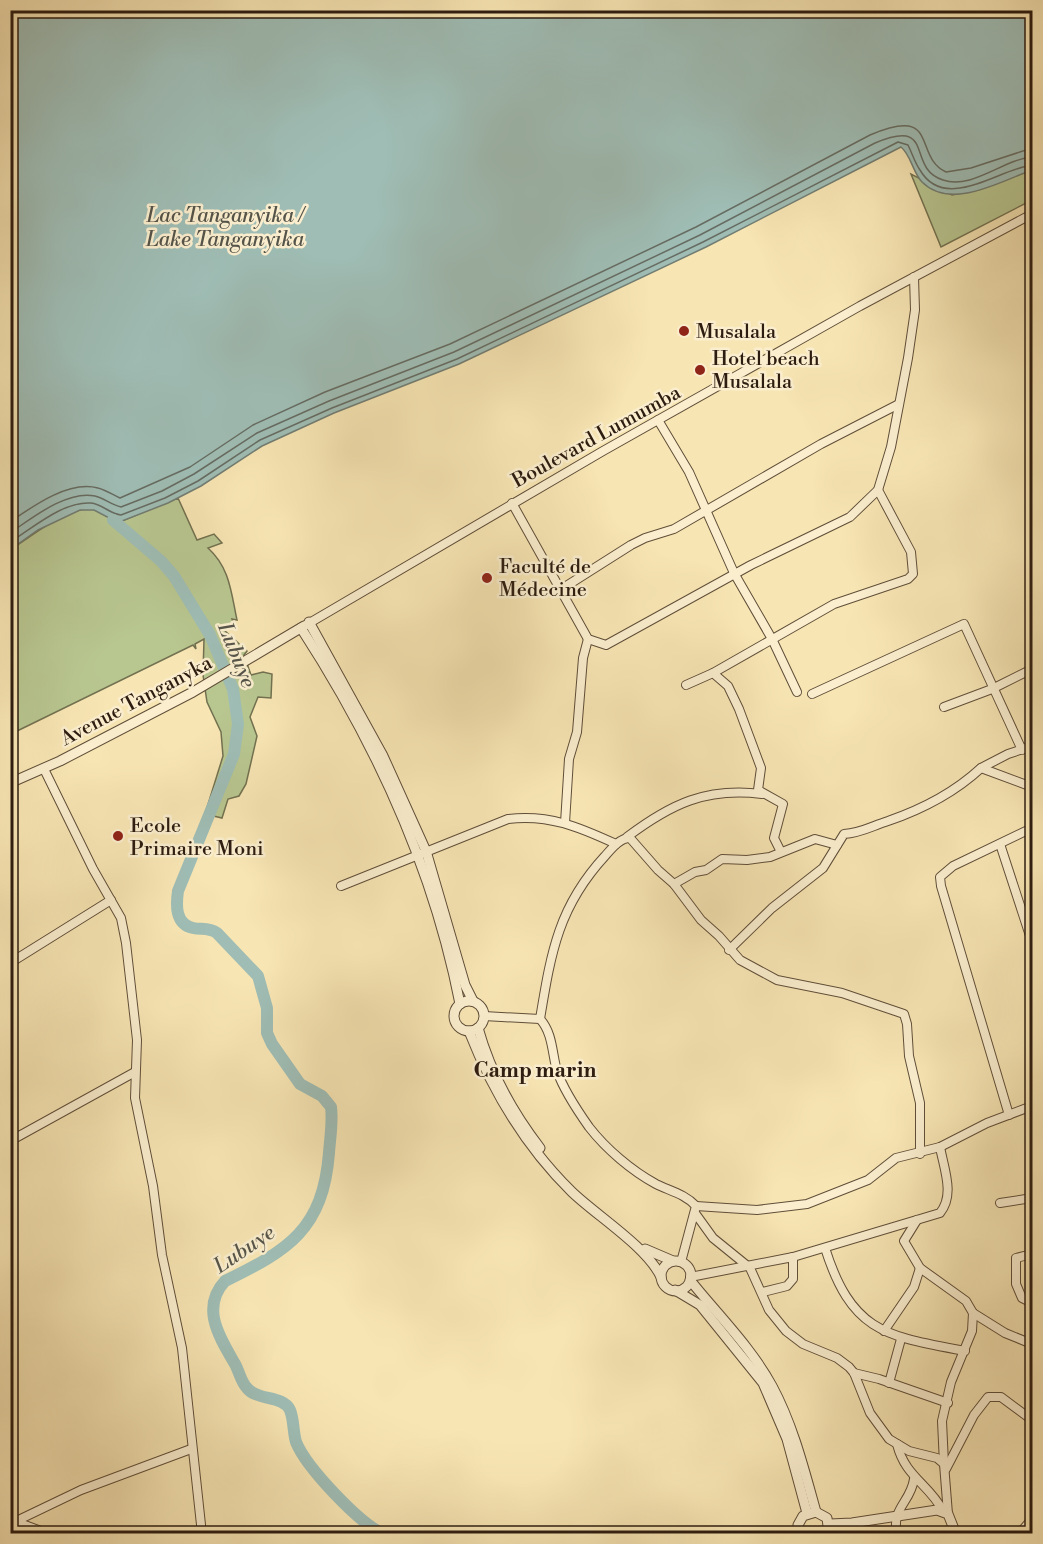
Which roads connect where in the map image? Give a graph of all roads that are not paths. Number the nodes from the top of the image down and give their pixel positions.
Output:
1 (1032, 214) edge
2 (914, 277) junction
3 (899, 404) junction
4 (658, 420) junction
5 (878, 490) junction
6 (512, 503) junction
7 (705, 510) junction
8 (734, 573) junction
9 (560, 590) junction
10 (305, 625) junction
11 (588, 639) junction
12 (772, 639) junction
13 (1032, 669) edge
14 (713, 673) junction
15 (686, 685) dead end
16 (993, 689) junction
17 (796, 692) dead end
18 (812, 694) dead end
19 (944, 707) dead end
20 (1032, 746) edge
21 (1022, 750) junction
22 (44, 768) junction
23 (981, 768) junction
24 (10, 783) edge
25 (1032, 788) edge
26 (762, 794) junction
27 (565, 823) junction
28 (1032, 828) edge
29 (627, 837) junction
30 (616, 844) junction
31 (1000, 844) junction
32 (837, 845) junction
33 (426, 851) junction
34 (781, 852) junction
35 (416, 855) junction
36 (674, 884) junction
37 (341, 886) dead end
38 (111, 900) junction
39 (1032, 942) edge
40 (729, 950) junction
41 (10, 963) edge
42 (473, 1002) junction
43 (460, 1004) junction
44 (484, 1016) junction
45 (540, 1019) junction
46 (474, 1030) junction
47 (135, 1072) junction
48 (1032, 1106) edge
49 (1009, 1114) junction
50 (10, 1141) edge
51 (940, 1147) junction
52 (920, 1154) junction
53 (1032, 1198) edge
54 (1000, 1203) dead end
55 (695, 1210) junction
56 (917, 1220) junction
57 (825, 1248) junction
58 (1032, 1254) edge
59 (793, 1257) junction
60 (677, 1262) junction
61 (750, 1268) junction
62 (920, 1268) junction
63 (661, 1277) junction
64 (690, 1279) junction
65 (675, 1290) junction
66 (762, 1293) junction
67 (1032, 1304) edge
68 (973, 1313) junction
69 (884, 1331) junction
70 (901, 1339) junction
71 (1032, 1344) edge
72 (965, 1351) junction
73 (854, 1373) junction
74 (889, 1383) junction
75 (948, 1403) junction
76 (1032, 1420) edge
77 (897, 1444) junction
78 (191, 1449) junction
79 (945, 1467) junction
80 (914, 1479) junction
81 (812, 1513) junction
82 (946, 1513) junction
83 (896, 1515) junction
84 (1032, 1519) edge
85 (12, 1522) edge
86 (830, 1529) edge
87 (49, 1533) edge
88 (202, 1533) edge
89 (799, 1533) edge
90 (897, 1533) edge
91 (956, 1533) edge
92 (1019, 1533) edge

1 - 2 street, Boulevard Lumumba
2 - 3 street
2 - 4 street, Boulevard Lumumba
3 - 5 street
3 - 7 street
4 - 6 street, Boulevard Lumumba
4 - 7 street
5 - 8 street
5 - 12 street
6 - 9 street
6 - 10 street, Boulevard Lumumba
7 - 8 street
7 - 9 street
8 - 11 street
8 - 12 street
9 - 11 street
10 - 22 street, Avenue Tanganyka
10 - 33 street
10 - 35 street
11 - 27 street
12 - 14 street
12 - 17 street
13 - 16 street
14 - 15 street
14 - 26 street
16 - 18 street
16 - 19 street
16 - 21 street
20 - 21 street
21 - 23 street
22 - 24 street, Avenue Tanganyka
22 - 38 street
23 - 25 street
23 - 32 street
26 - 29 street
26 - 34 street
27 - 30 street
27 - 33 street
28 - 31 street
29 - 30 street
29 - 36 street
30 - 45 street
31 - 39 street
31 - 49 street
32 - 34 street
32 - 40 street
33 - 35 street
33 - 42 street
34 - 36 street
35 - 37 street
35 - 43 street
36 - 40 street
38 - 41 street
38 - 47 street
40 - 52 street
42 - 43 street
42 - 44 street
43 - 46 street
44 - 45 street
44 - 46 street
45 - 55 street
46 - 60 street
46 - 63 street
47 - 50 street
47 - 78 street
48 - 49 street
49 - 51 street
51 - 52 street
51 - 56 street
52 - 55 street
53 - 54 street
55 - 60 street
55 - 61 street
56 - 57 street
56 - 62 street
57 - 59 street
57 - 69 street
58 - 67 street
59 - 61 street
59 - 66 street
60 - 63 street
60 - 64 street
61 - 64 street
61 - 66 street
62 - 68 street
62 - 69 street
63 - 65 street
64 - 65 street
64 - 81 street
65 - 81 street
66 - 73 street
68 - 71 street
68 - 72 street
69 - 70 street
70 - 72 street
70 - 74 street
72 - 75 street
73 - 74 street
73 - 77 street
74 - 75 street
75 - 79 street
76 - 79 street
77 - 79 street
77 - 80 street
78 - 85 street
78 - 88 street
79 - 82 street
80 - 82 street
80 - 83 street
81 - 86 street
81 - 89 street
82 - 83 street
82 - 91 street
83 - 86 street
83 - 90 street
84 - 92 street
85 - 87 street

